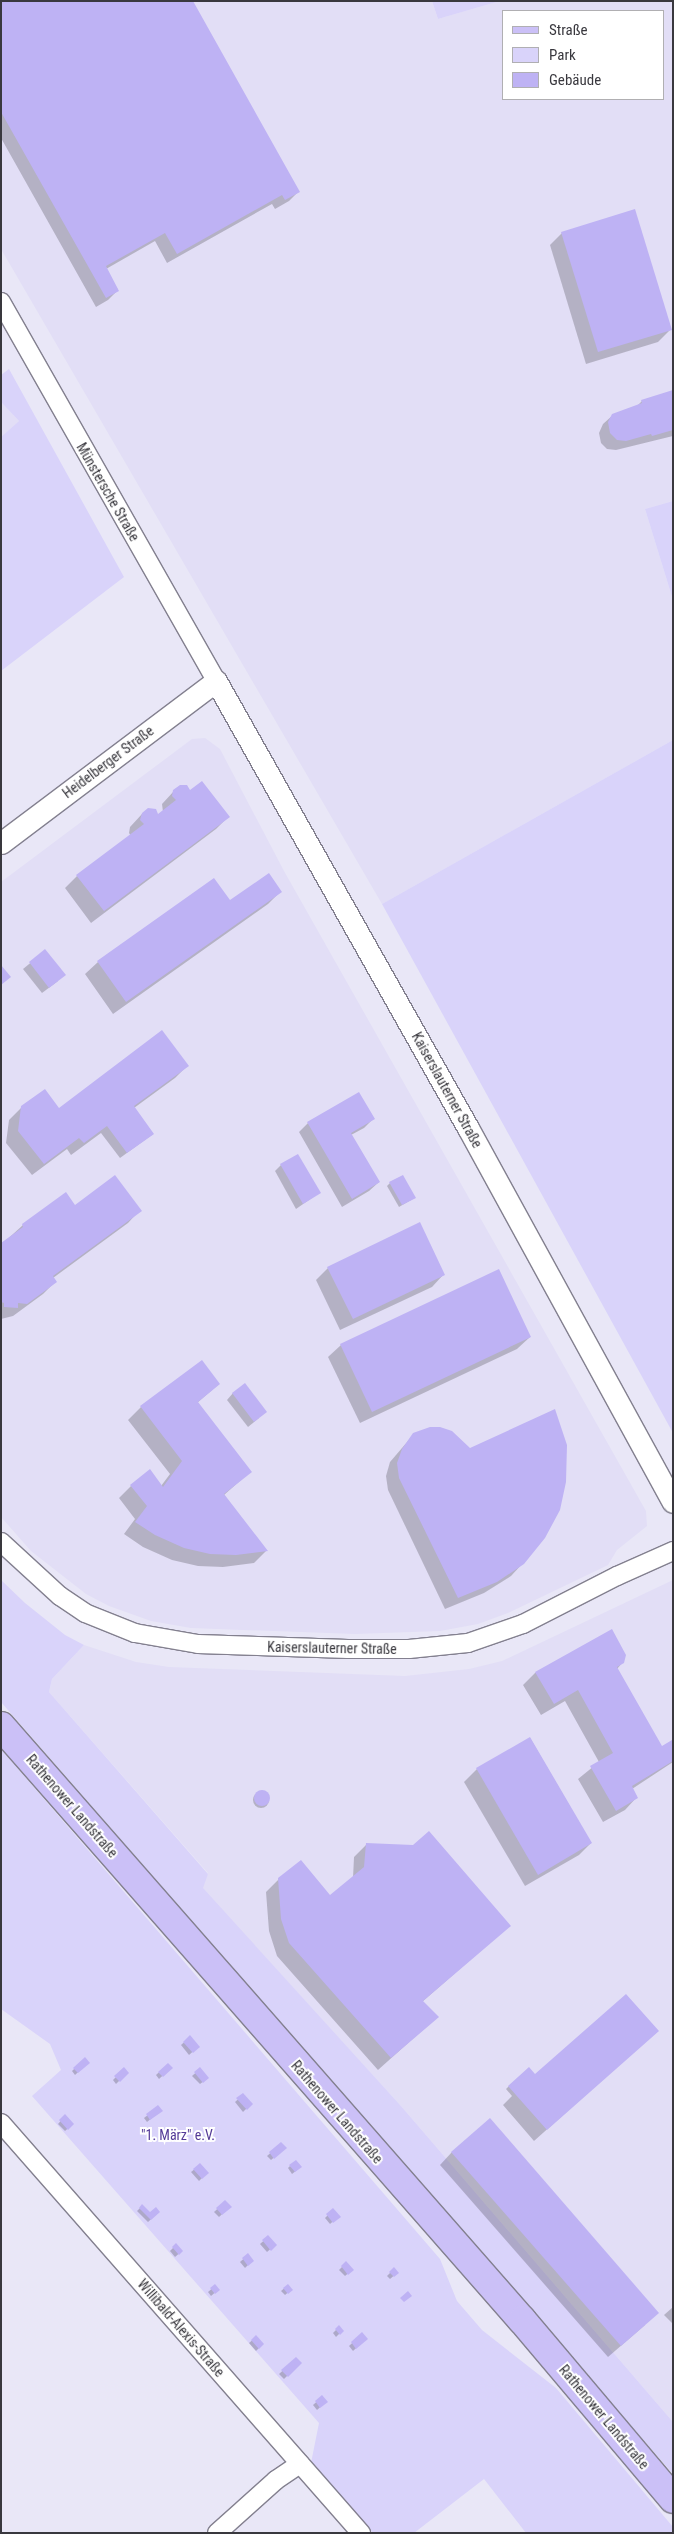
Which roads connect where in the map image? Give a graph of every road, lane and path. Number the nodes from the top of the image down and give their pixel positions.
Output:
1 (1, 302) edge
2 (216, 681) junction
3 (1, 843) edge
4 (673, 1502) edge
5 (1, 1542) edge
6 (673, 1551) edge
7 (1, 1726) edge
8 (1, 2123) edge
9 (300, 2464) junction
10 (673, 2499) edge
11 (217, 2533) edge
12 (361, 2533) edge

1 - 2 street, Münstersche Straße
2 - 3 street, Heidelberger Straße
2 - 4 street, Kaiserslauterner Straße
5 - 6 street, Kaiserslauterner Straße
7 - 10 main road, Rathenower Landstraße
8 - 9 street, Willibald-Alexis-Straße
9 - 11 street
9 - 12 street, Willibald-Alexis-Straße

